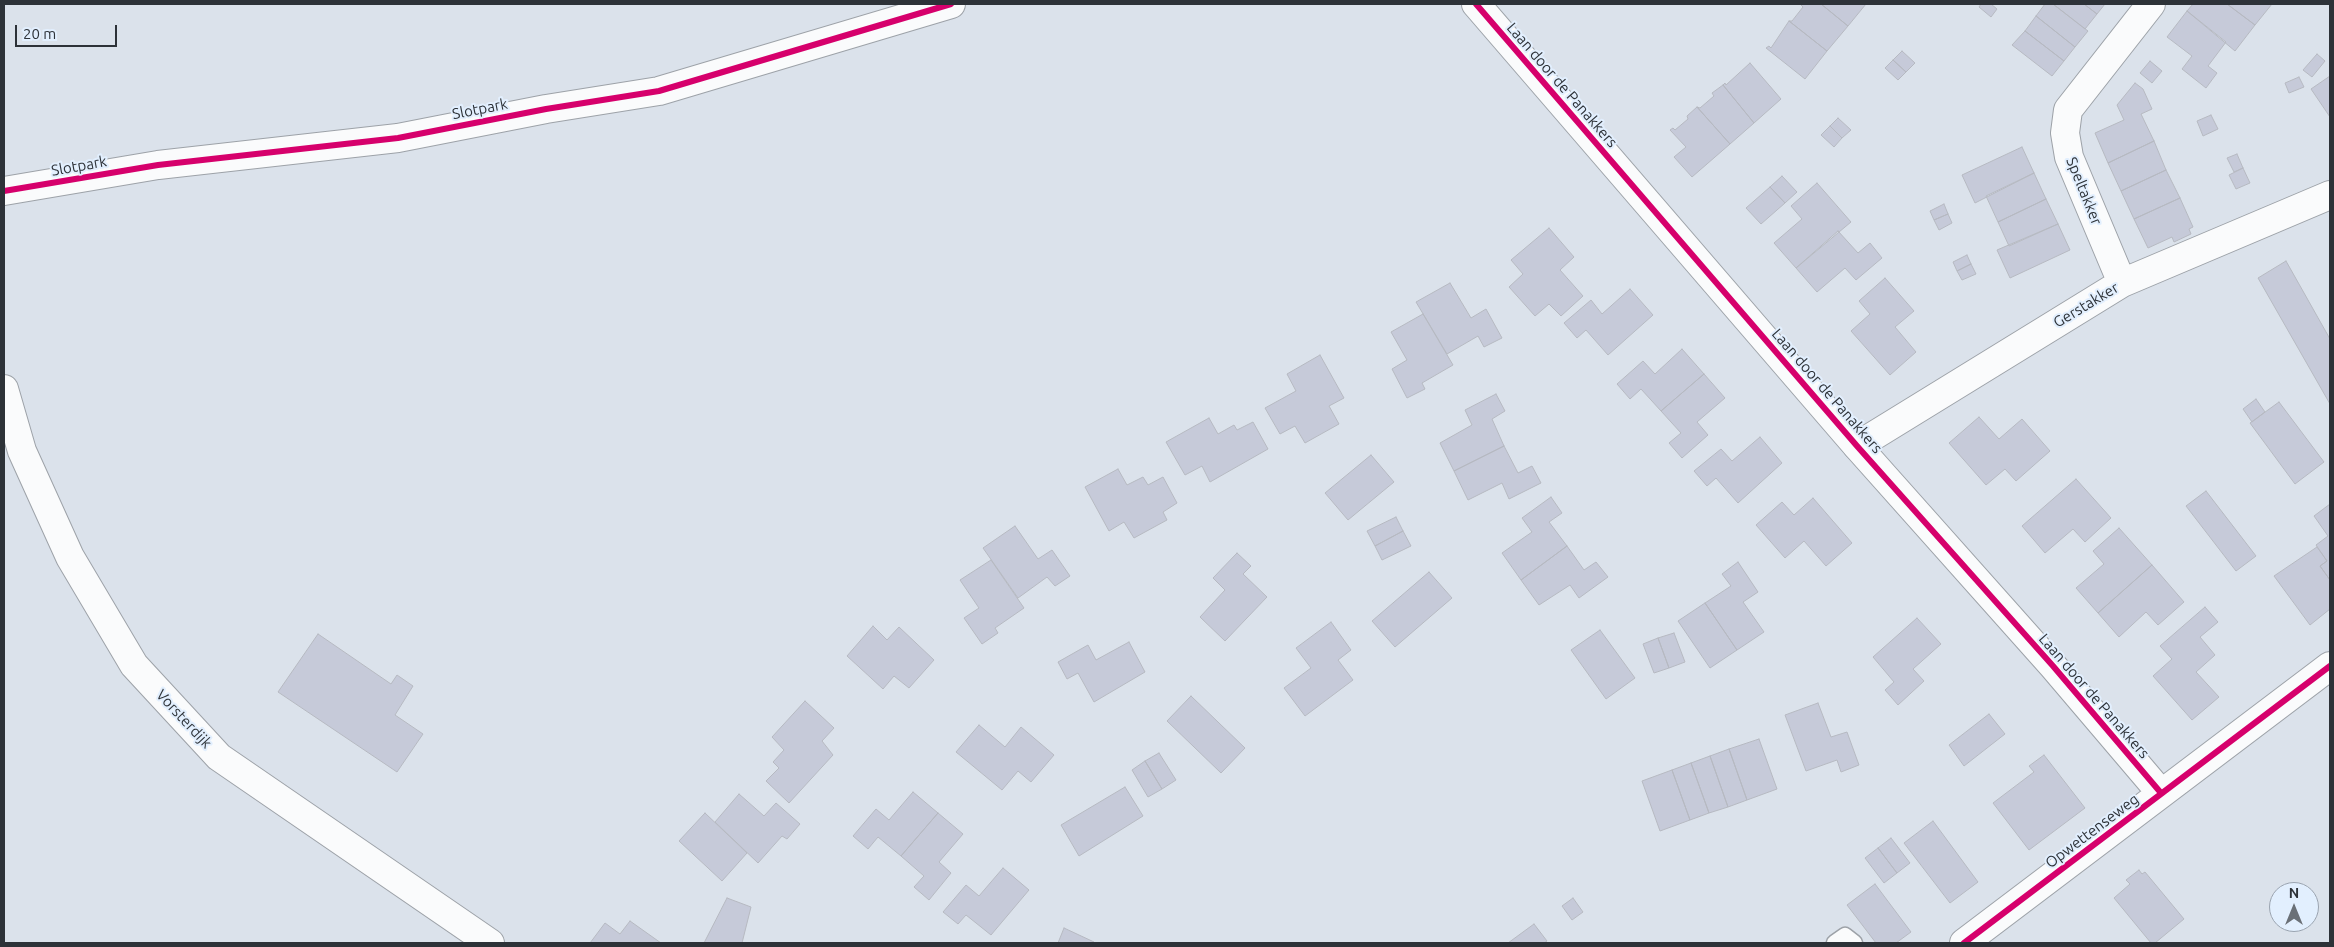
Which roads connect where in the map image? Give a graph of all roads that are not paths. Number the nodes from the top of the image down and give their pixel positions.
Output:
1 (950, 4) edge
2 (1476, 4) edge
3 (2151, 4) edge
4 (4, 191) edge
5 (2330, 195) edge
6 (2122, 283) junction
7 (4, 389) edge
8 (1858, 446) junction
9 (2330, 666) edge
10 (2161, 794) junction
11 (490, 943) edge
12 (1835, 943) edge
13 (1854, 943) edge
14 (1964, 943) edge

1 - 4 street, Slotpark
2 - 8 street, Laan door de Panakkers
3 - 6 street, Speltakker
5 - 6 street, Gerstakker
6 - 8 street, Gerstakker
7 - 11 street, Vorsterdijk
8 - 10 street, Laan door de Panakkers
9 - 10 street, Opwettenseweg
10 - 14 street, Opwettenseweg
12 - 13 lane

